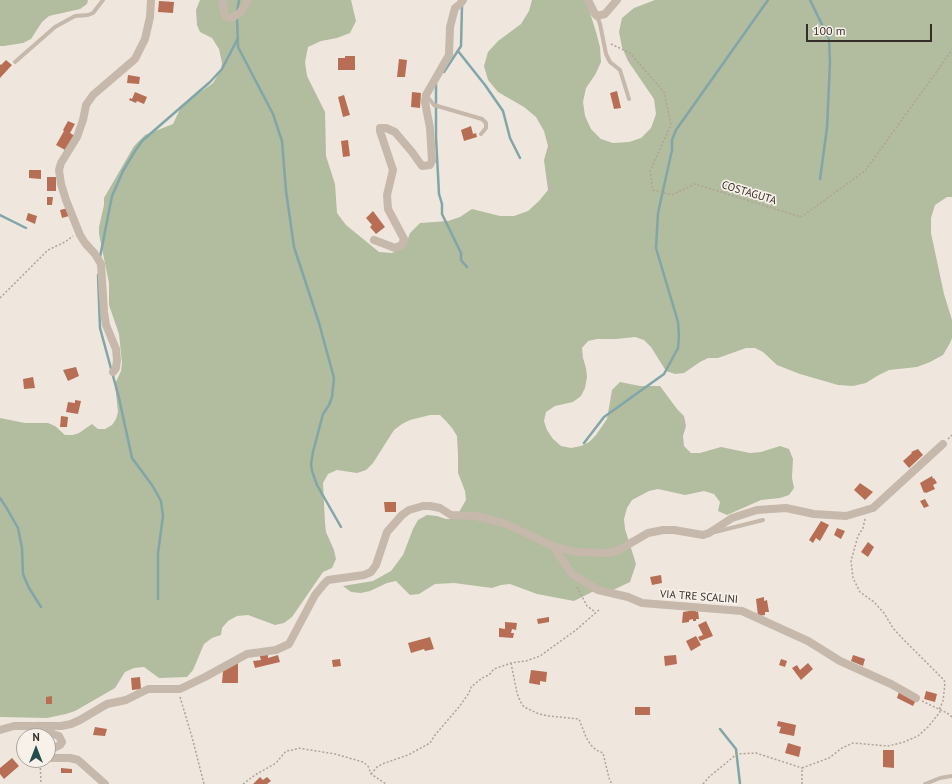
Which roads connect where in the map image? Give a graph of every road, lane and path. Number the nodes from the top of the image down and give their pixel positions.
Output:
1 (103, 0) edge
2 (151, 0) edge
3 (222, 0) edge
4 (248, 0) edge
5 (463, 0) edge
6 (588, 0) edge
7 (617, 0) edge
8 (597, 16) junction
9 (603, 39) junction
10 (952, 50) edge
11 (15, 62) dead end
12 (426, 95) junction
13 (629, 98) dead end
14 (480, 134) dead end
15 (79, 231) junction
16 (374, 240) dead end
17 (0, 298) edge
18 (113, 372) dead end
19 (942, 444) dead end
20 (867, 510) junction
21 (763, 520) dead end
22 (709, 533) junction
23 (553, 546) junction
24 (572, 574) junction
25 (600, 609) dead end
26 (594, 611) dead end
27 (511, 663) junction
28 (177, 689) junction
29 (916, 698) joint
30 (939, 710) junction
31 (952, 717) edge
32 (39, 726) junction
33 (0, 730) edge
34 (40, 768) edge
35 (802, 768) junction
36 (370, 774) junction
37 (952, 776) edge
38 (41, 784) edge
39 (105, 784) edge
40 (204, 784) edge
41 (243, 784) edge
42 (386, 784) edge
43 (612, 784) edge
44 (703, 784) edge
45 (802, 784) edge
46 (925, 784) edge

1 - 11 lane
2 - 15 street
3 - 4 street
5 - 12 street
6 - 8 street
7 - 8 street
8 - 9 lane
9 - 10 path, COSTAGUTA
9 - 13 lane
12 - 14 lane
12 - 16 street
15 - 17 path
15 - 18 street
19 - 20 street
20 - 22 street
20 - 30 path
21 - 22 lane
22 - 23 street
23 - 24 street, VIA TRE SCALINI
23 - 28 street
24 - 26 path
24 - 29 street, VIA TRE SCALINI
25 - 27 path
27 - 36 path
27 - 43 path
28 - 32 street
28 - 40 path
29 - 30 path
30 - 31 path
30 - 35 path
32 - 33 street
32 - 39 street
34 - 38 path
35 - 44 path
35 - 45 path
36 - 41 path
36 - 42 path
37 - 46 lane

